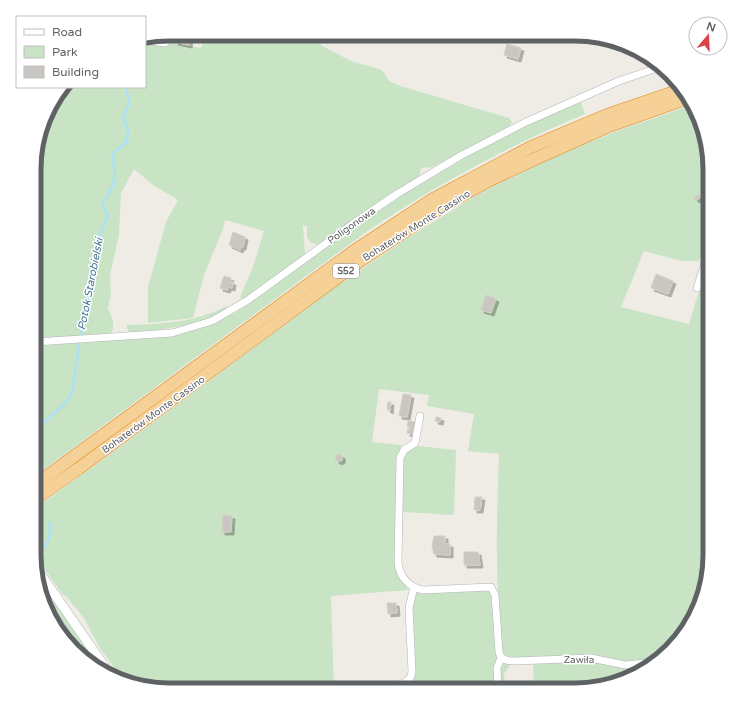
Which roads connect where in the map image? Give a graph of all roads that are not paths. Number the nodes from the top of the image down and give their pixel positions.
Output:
1 (166, 41) edge
2 (157, 42) edge
3 (654, 69) edge
4 (676, 91) edge
5 (682, 100) edge
6 (703, 270) edge
7 (697, 288) dead end
8 (41, 342) edge
9 (420, 416) dead end
10 (41, 481) edge
11 (41, 495) edge
12 (43, 577) edge
13 (414, 587) junction
14 (501, 658) junction
15 (643, 663) edge
16 (103, 665) edge
17 (405, 683) edge
18 (498, 683) edge

1 - 2 street
3 - 8 street, Poligonowa
4 - 10 highway, Bohaterów Monte Cassino / S52
5 - 11 highway, Bohaterów Monte Cassino / S52
6 - 7 street
9 - 13 street
12 - 16 main road
13 - 14 street
13 - 17 street
14 - 15 street, Zawiła
14 - 18 street

